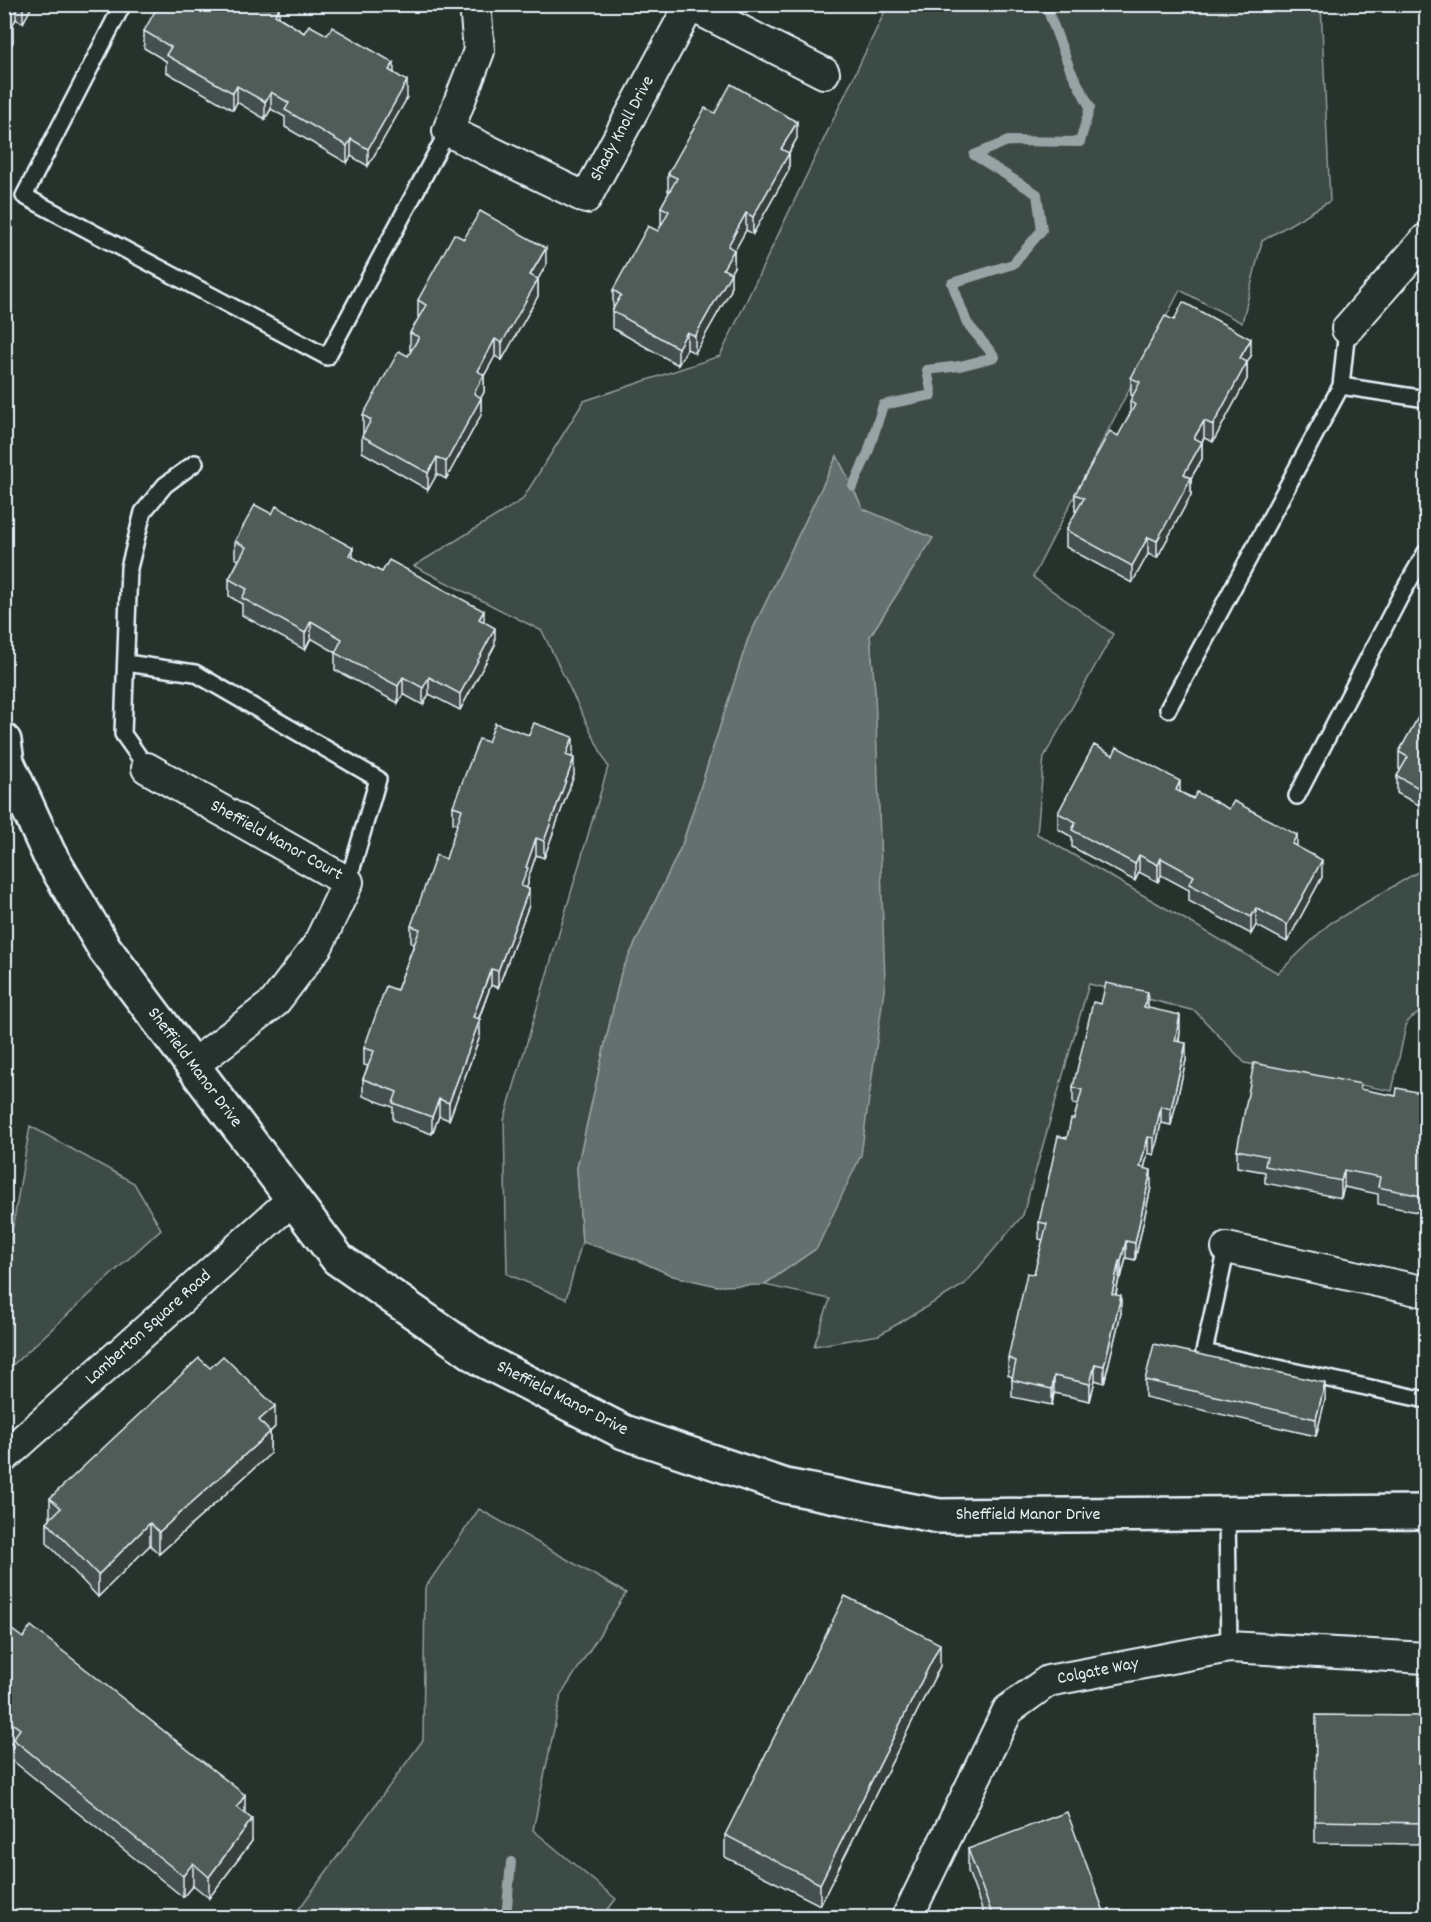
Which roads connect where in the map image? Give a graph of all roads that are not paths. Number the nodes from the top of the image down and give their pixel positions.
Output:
1 (123, 4) edge
2 (474, 4) edge
3 (824, 73) dead end
4 (448, 131) junction
5 (1426, 239) edge
6 (1347, 329) joint
7 (1341, 386) junction
8 (1426, 399) edge
9 (195, 463) dead end
10 (1426, 552) edge
11 (126, 663) junction
12 (1168, 709) dead end
13 (5, 755) edge
14 (147, 768) joint
15 (1297, 796) dead end
16 (348, 882) junction
17 (193, 1065) junction
18 (293, 1199) junction
19 (1227, 1248) joint
20 (1426, 1292) edge
21 (1426, 1400) edge
22 (4, 1457) edge
23 (1426, 1512) edge
24 (1227, 1514) junction
25 (1229, 1647) junction
26 (1426, 1658) edge
27 (907, 1917) edge

1 - 4 lane
2 - 4 street
3 - 4 street, Shady Knoll Drive
5 - 6 street
6 - 7 lane
7 - 8 lane
7 - 12 lane
9 - 11 lane
10 - 15 lane
11 - 14 lane
11 - 16 lane
13 - 17 street, Sheffield Manor Drive
14 - 16 street, Sheffield Manor Court
16 - 17 street, Sheffield Manor Court
17 - 18 street, Sheffield Manor Drive
18 - 22 street, Lamberton Square Road
18 - 24 street, Sheffield Manor Drive
19 - 20 street
19 - 21 lane
23 - 24 street, Sheffield Manor Drive
24 - 25 lane
25 - 26 street, Colgate Way
25 - 27 street, Colgate Way

